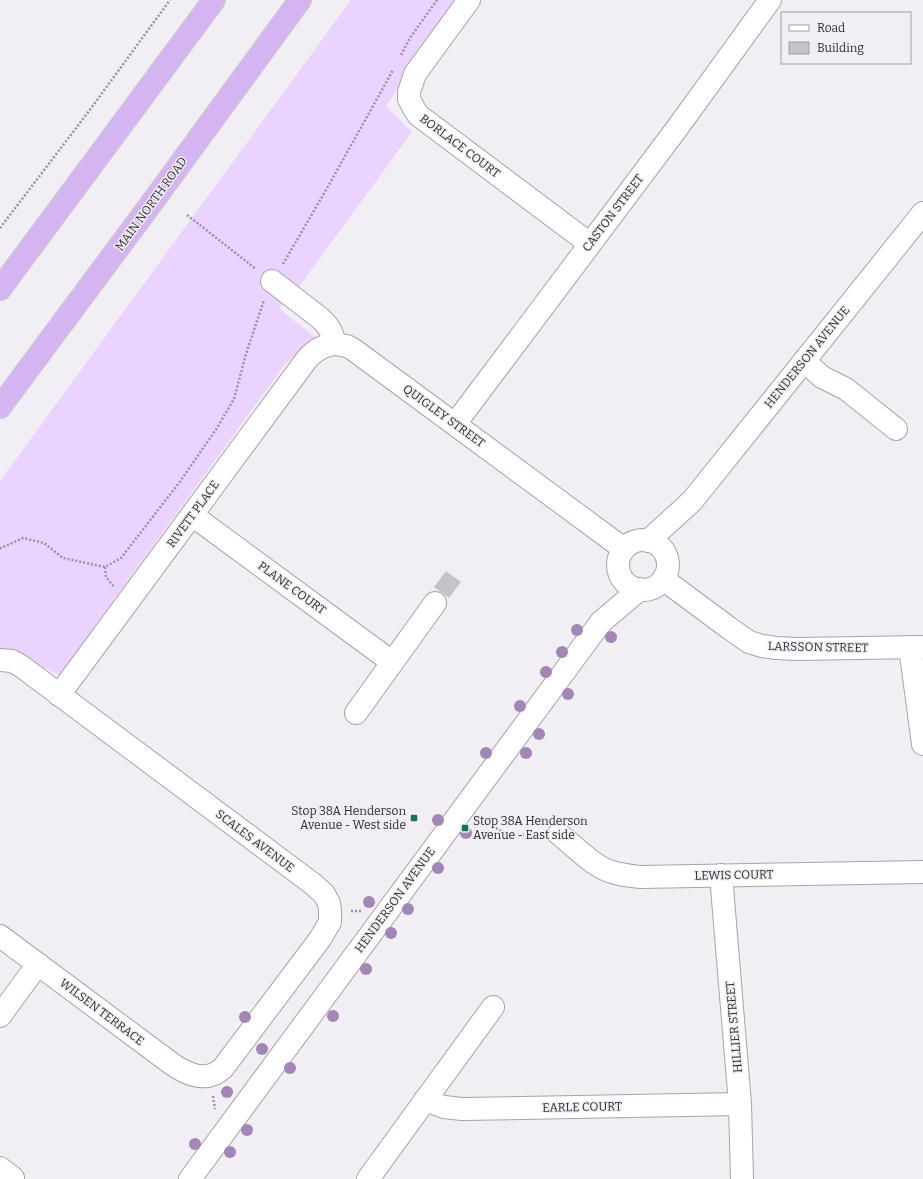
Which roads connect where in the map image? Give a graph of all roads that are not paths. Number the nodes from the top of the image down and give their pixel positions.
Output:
1 (214, 0) edge
2 (300, 0) edge
3 (469, 0) edge
4 (770, 0) edge
5 (923, 213) edge
6 (590, 244) junction
7 (272, 281) road end
8 (0, 289) edge
9 (335, 344) junction
10 (804, 361) junction
11 (0, 407) edge
12 (455, 424) junction
13 (896, 429) dead end
14 (692, 501) junction
15 (192, 515) junction
16 (648, 541) junction
17 (624, 549) junction
18 (666, 555) junction
19 (620, 575) junction
20 (663, 579) junction
21 (640, 589) junction
22 (434, 603) dead end
23 (601, 622) junction
24 (916, 647) edge
25 (0, 660) edge
26 (392, 662) junction
27 (58, 695) junction
28 (356, 713) dead end
29 (923, 744) edge
30 (559, 834) road end
31 (923, 872) edge
32 (722, 875) junction
33 (0, 936) edge
34 (38, 964) junction
35 (493, 1006) dead end
36 (0, 1016) edge
37 (210, 1085) joint
38 (425, 1100) junction
39 (740, 1104) junction
40 (190, 1179) edge
41 (368, 1179) edge
42 (742, 1179) edge

1 - 8 highway
2 - 11 highway, MAIN NORTH ROAD
3 - 6 street, BORLACE COURT
4 - 6 street, CASTON STREET
5 - 10 street, HENDERSON AVENUE
6 - 12 street, CASTON STREET
7 - 9 street
9 - 12 street, QUIGLEY STREET
9 - 15 street, RIVETT PLACE
10 - 13 street
10 - 14 street, HENDERSON AVENUE
12 - 17 street, QUIGLEY STREET
14 - 16 street, HENDERSON AVENUE
14 - 18 street, HENDERSON AVENUE
15 - 26 street, PLANE COURT
15 - 27 street, RIVETT PLACE
16 - 17 street
16 - 18 street
17 - 19 street
18 - 20 street
19 - 21 street
19 - 23 street, HENDERSON AVENUE
20 - 21 street
20 - 24 street, LARSSON STREET
21 - 23 street, HENDERSON AVENUE
22 - 26 street
23 - 40 street, HENDERSON AVENUE
24 - 29 street
25 - 27 street, SCALES AVENUE
26 - 28 street
27 - 37 street, SCALES AVENUE
30 - 32 street, LEWIS COURT
31 - 32 street, LEWIS COURT
32 - 39 street, HILLIER STREET
33 - 34 street, WILSEN TERRACE
34 - 36 street
34 - 37 street, WILSEN TERRACE
35 - 38 street
38 - 39 street, EARLE COURT
38 - 41 street
39 - 42 street, HILLIER STREET

